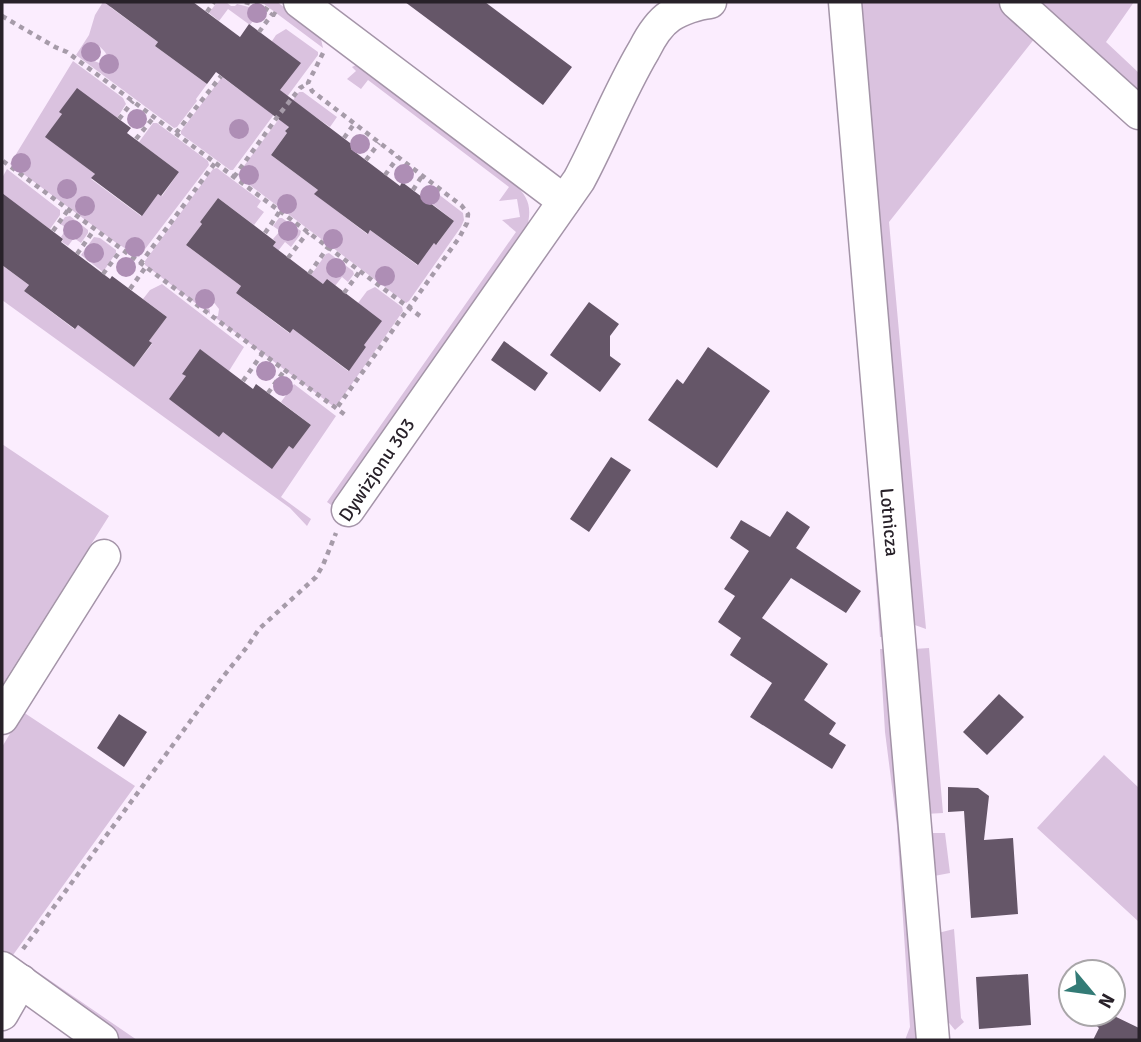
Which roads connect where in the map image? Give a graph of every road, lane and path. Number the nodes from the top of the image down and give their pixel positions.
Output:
1 (214, 2) edge
2 (245, 2) edge
3 (710, 2) edge
4 (845, 2) edge
5 (1016, 2) edge
6 (285, 11) edge
7 (207, 12) dead end
8 (2, 16) edge
9 (259, 32) dead end
10 (322, 50) dead end
11 (221, 76) dead end
12 (308, 83) junction
13 (133, 101) junction
14 (1139, 113) edge
15 (154, 117) junction
16 (119, 120) dead end
17 (354, 124) junction
18 (176, 133) junction
19 (344, 138) dead end
20 (136, 139) dead end
21 (379, 143) junction
22 (398, 157) junction
23 (366, 160) dead end
24 (3, 161) edge
25 (215, 163) junction
26 (385, 174) dead end
27 (422, 176) junction
28 (234, 177) junction
29 (413, 190) dead end
30 (564, 201) junction
31 (68, 210) junction
32 (280, 211) junction
33 (94, 230) junction
34 (53, 232) dead end
35 (308, 232) junction
36 (265, 233) dead end
37 (328, 247) junction
38 (121, 250) junction
39 (77, 254) dead end
40 (288, 258) dead end
41 (142, 266) junction
42 (360, 271) junction
43 (103, 274) dead end
44 (309, 274) dead end
45 (130, 289) dead end
46 (344, 293) dead end
47 (408, 308) junction
48 (420, 316) dead end
49 (262, 354) junction
50 (284, 370) junction
51 (243, 381) dead end
52 (268, 393) dead end
53 (336, 409) junction
54 (348, 417) dead end
55 (348, 510) joint
56 (104, 556) dead end
57 (2, 718) edge
58 (10, 973) edge
59 (2, 1014) edge
60 (102, 1040) edge
61 (933, 1040) edge

1 - 7 path
2 - 6 path
3 - 30 street, Dywizjonu 303
4 - 61 street, Lotnicza
5 - 14 street
6 - 9 path
6 - 30 street
8 - 13 path
10 - 12 path
11 - 18 path
12 - 17 path
12 - 28 path
13 - 15 path
13 - 16 path
15 - 18 path
15 - 20 path
17 - 19 path
17 - 21 path
18 - 25 path
21 - 22 path
21 - 23 path
22 - 26 path
22 - 27 path
24 - 31 path
25 - 28 path
25 - 41 path
27 - 29 path
27 - 47 path
28 - 32 path
30 - 55 street, Dywizjonu 303
31 - 33 path
31 - 34 path
32 - 35 path
32 - 36 path
33 - 38 path
33 - 39 path
35 - 37 path
35 - 40 path
37 - 42 path
37 - 44 path
38 - 41 path
38 - 43 path
41 - 45 path
41 - 49 path
42 - 46 path
42 - 47 path
47 - 48 path
47 - 53 path
49 - 50 path
49 - 51 path
50 - 52 path
50 - 53 path
53 - 54 path
55 - 58 path, Dywizjonu 303
56 - 57 street
58 - 59 street
58 - 60 street

